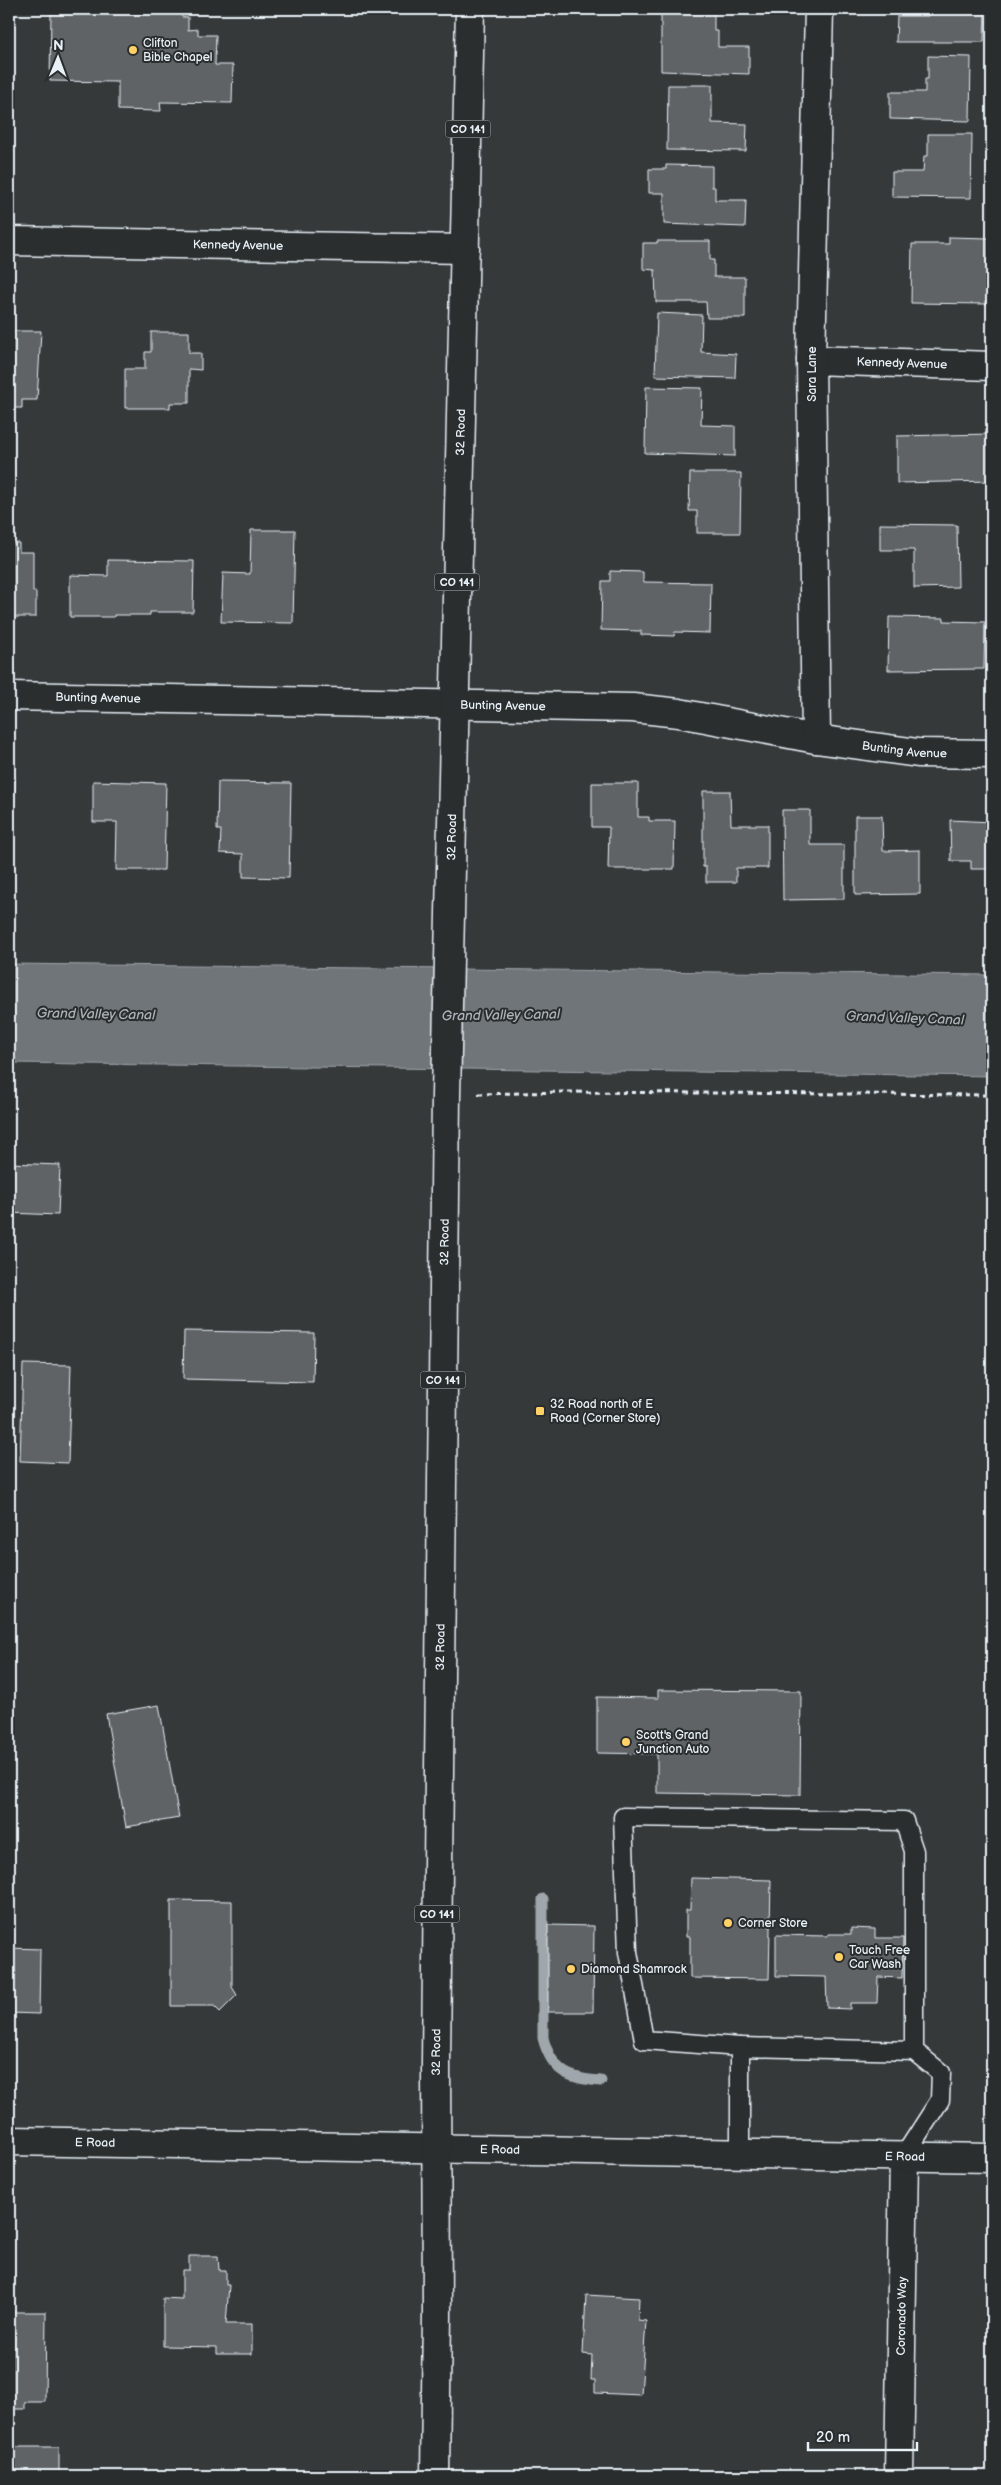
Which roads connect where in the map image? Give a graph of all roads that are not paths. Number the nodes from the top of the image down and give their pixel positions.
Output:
1 (470, 9) edge
2 (819, 9) edge
3 (9, 241) edge
4 (466, 249) junction
5 (811, 360) junction
6 (992, 366) edge
7 (9, 696) edge
8 (454, 703) junction
9 (816, 739) junction
10 (992, 754) edge
11 (740, 2047) junction
12 (914, 2051) junction
13 (9, 2141) edge
14 (436, 2150) junction
15 (740, 2154) junction
16 (904, 2156) junction
17 (992, 2158) edge
18 (435, 2476) edge
19 (899, 2476) edge

1 - 4 street, 32 Road / CO 141
2 - 5 street, Sara Lane
3 - 4 street, Kennedy Avenue
4 - 8 street, 32 Road / CO 141
5 - 6 street, Kennedy Avenue
5 - 9 street, Sara Lane
7 - 8 street, Bunting Avenue
8 - 9 street, Bunting Avenue
8 - 14 street, 32 Road / CO 141
9 - 10 street, Bunting Avenue
11 - 12 lane
11 - 12 lane
11 - 15 lane
12 - 16 lane
13 - 14 street, E Road
14 - 15 street, E Road
14 - 18 street, 32 Road / CO 141
15 - 16 street, E Road
16 - 17 street, E Road
16 - 19 street, Coronado Way

